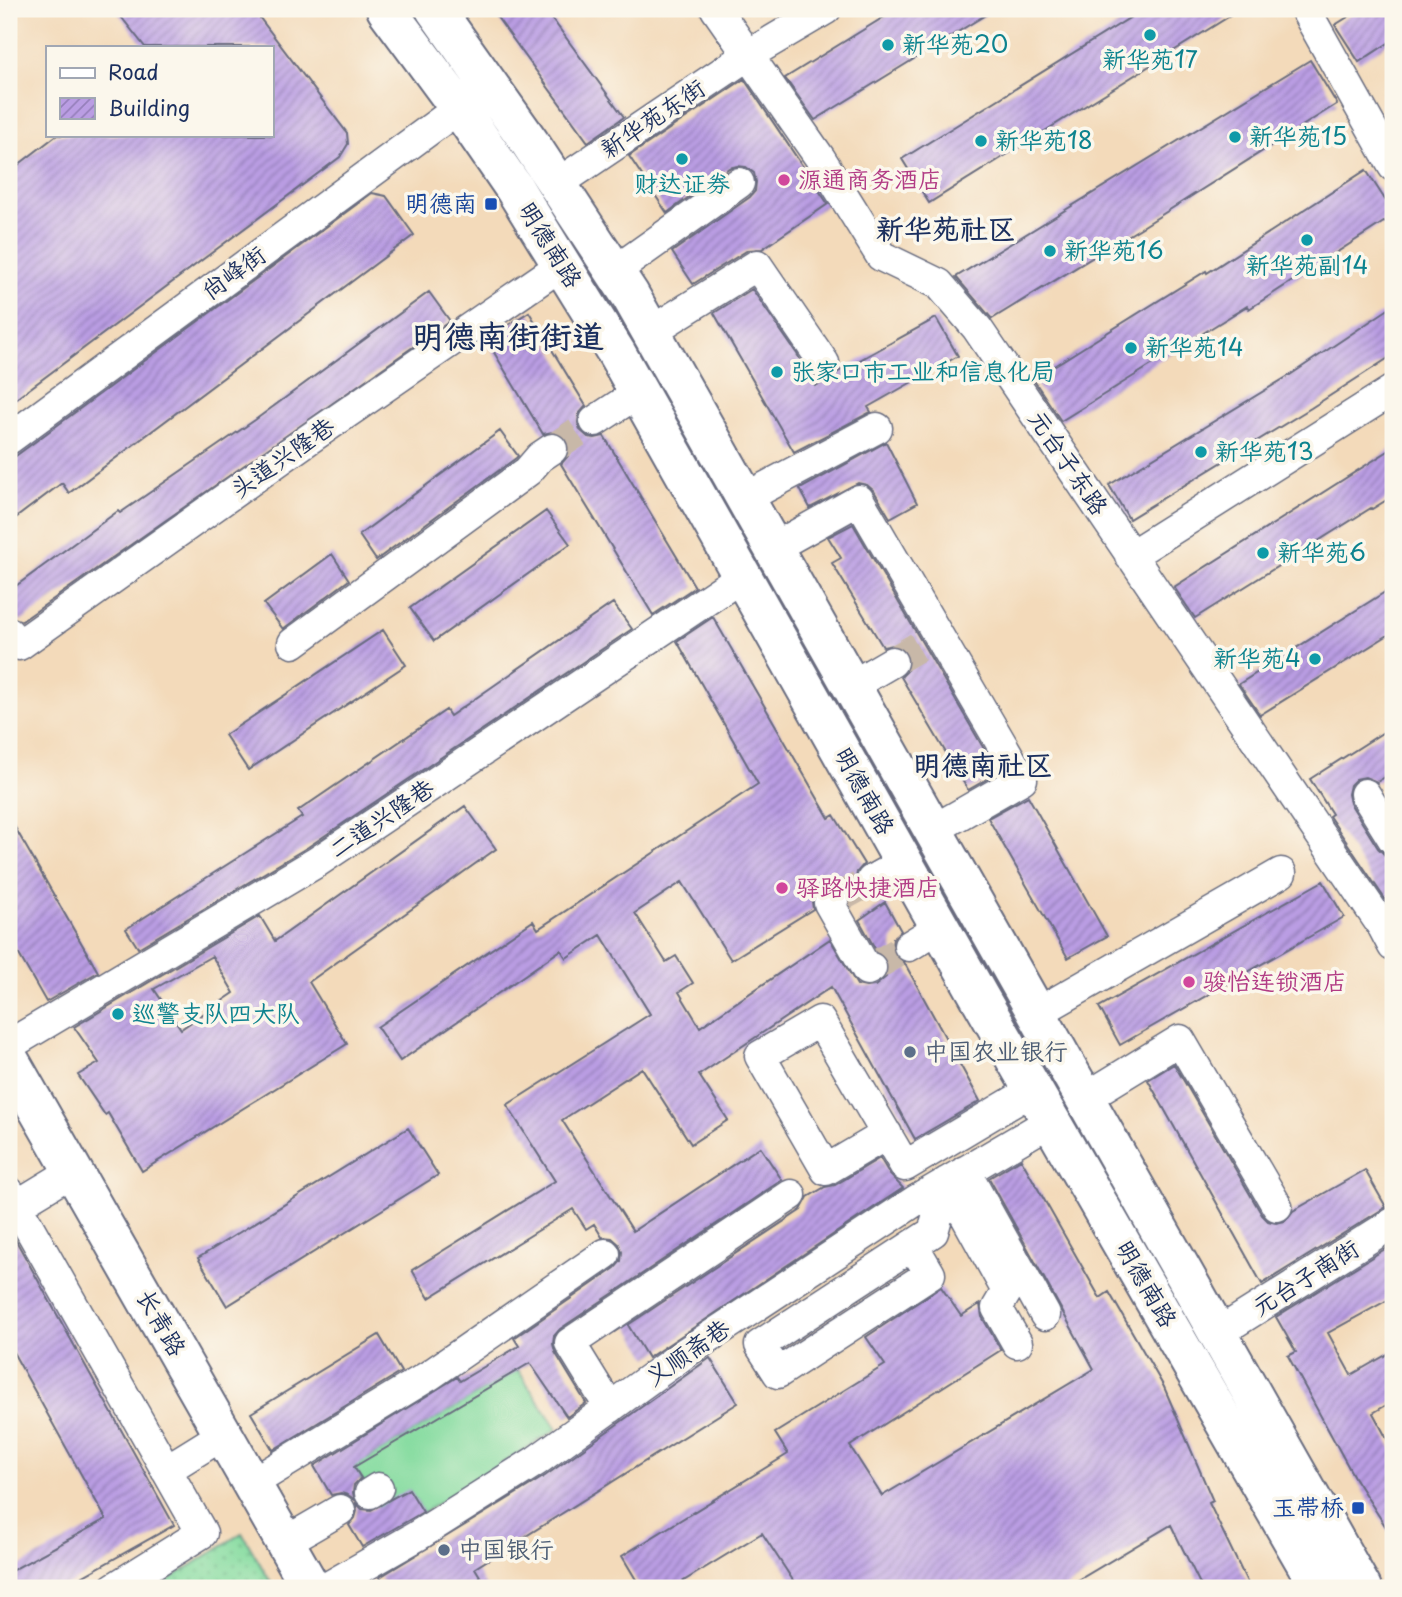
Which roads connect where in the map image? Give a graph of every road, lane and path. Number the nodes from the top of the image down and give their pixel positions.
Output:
1 (386, 9) edge
2 (435, 9) edge
3 (716, 9) edge
4 (826, 9) edge
5 (1305, 9) edge
6 (748, 55) junction
7 (459, 108) junction
8 (1393, 166) edge
9 (739, 183) dead end
10 (557, 184) junction
11 (563, 264) junction
12 (615, 271) junction
13 (650, 332) junction
14 (617, 354) junction
15 (824, 363) dead end
16 (1393, 390) edge
17 (639, 392) junction
18 (595, 421) tunnel mouth
19 (877, 428) dead end
20 (9, 439) edge
21 (552, 449) tunnel mouth
22 (745, 498) junction
23 (773, 548) junction
24 (1130, 556) junction
25 (744, 575) junction
26 (9, 633) edge
27 (293, 643) dead end
28 (892, 662) tunnel mouth
29 (851, 686) junction
30 (1365, 794) dead end
31 (933, 830) junction
32 (1393, 839) edge
33 (1281, 873) dead end
34 (833, 901) dead end
35 (1393, 946) edge
36 (871, 968) dead end
37 (1037, 1013) junction
38 (9, 1045) edge
39 (9, 1059) edge
40 (1085, 1098) junction
41 (1042, 1105) junction
42 (887, 1134) junction
43 (73, 1171) junction
44 (956, 1177) junction
45 (791, 1195) dead end
46 (13, 1199) edge
47 (1277, 1206) dead end
48 (1393, 1223) edge
49 (913, 1245) junction
50 (605, 1254) dead end
51 (1045, 1315) dead end
52 (1218, 1333) junction
53 (1017, 1343) dead end
54 (610, 1408) junction
55 (224, 1434) junction
56 (166, 1470) junction
57 (252, 1483) junction
58 (340, 1510) dead end
59 (285, 1542) junction
60 (114, 1588) edge
61 (311, 1588) edge
62 (326, 1588) edge
63 (1320, 1588) edge
64 (1362, 1588) edge

1 - 7 main road, 明德南路
2 - 10 main road, 明德南路
3 - 6 street, 元台子东路
4 - 6 street, 新华苑东街
5 - 8 street
6 - 10 street, 新华苑东街
6 - 24 street, 元台子东路
7 - 11 main road, 明德南路
7 - 20 street, 尚峰街
9 - 12 street
10 - 12 main road, 明德南路
11 - 14 main road, 明德南路
11 - 26 street, 头道兴隆巷
12 - 13 main road, 明德南路
13 - 14 main road
13 - 15 street
13 - 22 main road, 明德南路
14 - 17 main road, 明德南路
16 - 24 street
17 - 18 street
17 - 25 main road, 明德南路
19 - 22 street
21 - 27 street
22 - 23 main road, 明德南路
23 - 29 main road, 明德南路
23 - 31 street
24 - 35 street, 元台子东路
25 - 38 street, 二道兴隆巷
25 - 41 main road, 明德南路
28 - 29 street
29 - 31 main road, 明德南路
30 - 32 street
31 - 37 main road, 明德南路
33 - 37 street
34 - 36 street
37 - 40 main road, 明德南路
39 - 43 main road, 长青路
40 - 47 street
40 - 52 main road, 明德南路
41 - 42 street
41 - 44 street, 义顺斋巷
41 - 63 main road, 明德南路
42 - 42 street
43 - 46 street
43 - 55 main road, 长青路
44 - 49 street
44 - 51 street
44 - 53 street
44 - 54 street, 义顺斋巷
45 - 54 street
46 - 56 street
48 - 52 street, 元台子南街
49 - 49 street
50 - 57 street
52 - 64 main road, 明德南路
54 - 62 street, 义顺斋巷
55 - 56 street
55 - 57 main road, 长青路
56 - 60 street
57 - 59 main road, 长青路
58 - 59 street
59 - 61 main road, 长青路

